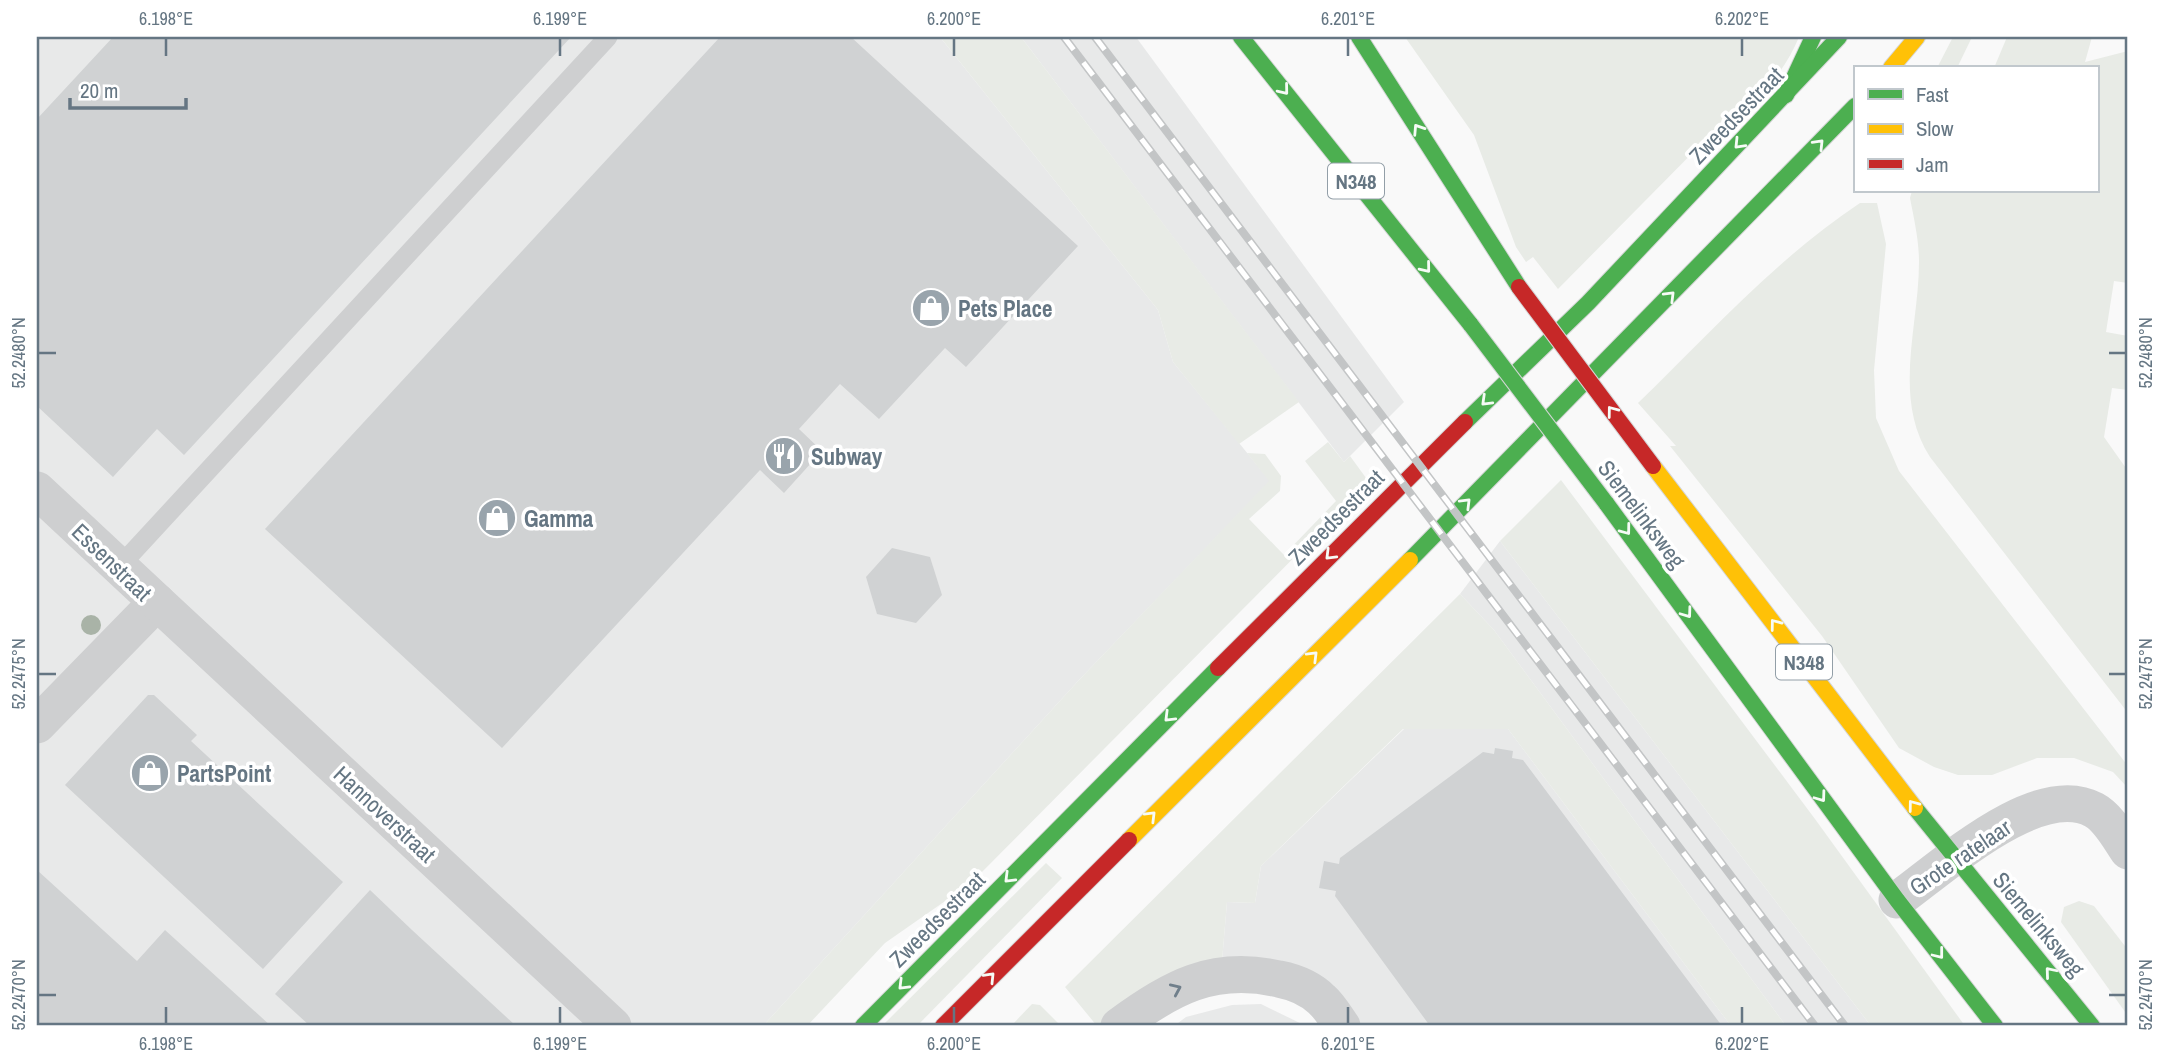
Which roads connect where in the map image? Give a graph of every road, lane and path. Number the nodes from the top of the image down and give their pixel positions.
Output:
1 (608, 37) edge
2 (1241, 37) edge
3 (1359, 37) edge
4 (1814, 37) edge
5 (1839, 37) edge
6 (1917, 37) edge
7 (1893, 66) edge
8 (1786, 95) junction
9 (1854, 107) edge
10 (37, 490) edge
11 (119, 567) junction
12 (157, 602) junction
13 (37, 724) edge
14 (2128, 851) edge
15 (1954, 859) junction
16 (1897, 900) junction
17 (613, 1026) edge
18 (863, 1026) edge
19 (943, 1026) edge
20 (1118, 1026) edge
21 (1342, 1026) edge
22 (1995, 1026) edge
23 (2092, 1026) edge

1 - 11 lane
2 -> 16 street, Siemelinksweg / N348, bridge
15 -> 3 street, Siemelinksweg / N348, bridge
4 - 8 street
5 - 8 street, Zweedsestraat
6 - 7 street
8 -> 18 street, Zweedsestraat
19 -> 9 street
10 - 11 street, Essenstraat
11 - 12 street, Essenstraat
12 - 13 street, Essenstraat
12 - 17 street, Hannoverstraat
14 - 15 street, Grote ratelaar
15 - 16 street, Grote ratelaar
23 -> 15 street, Siemelinksweg / N348
16 -> 22 street, Siemelinksweg / N348
20 -> 21 street

